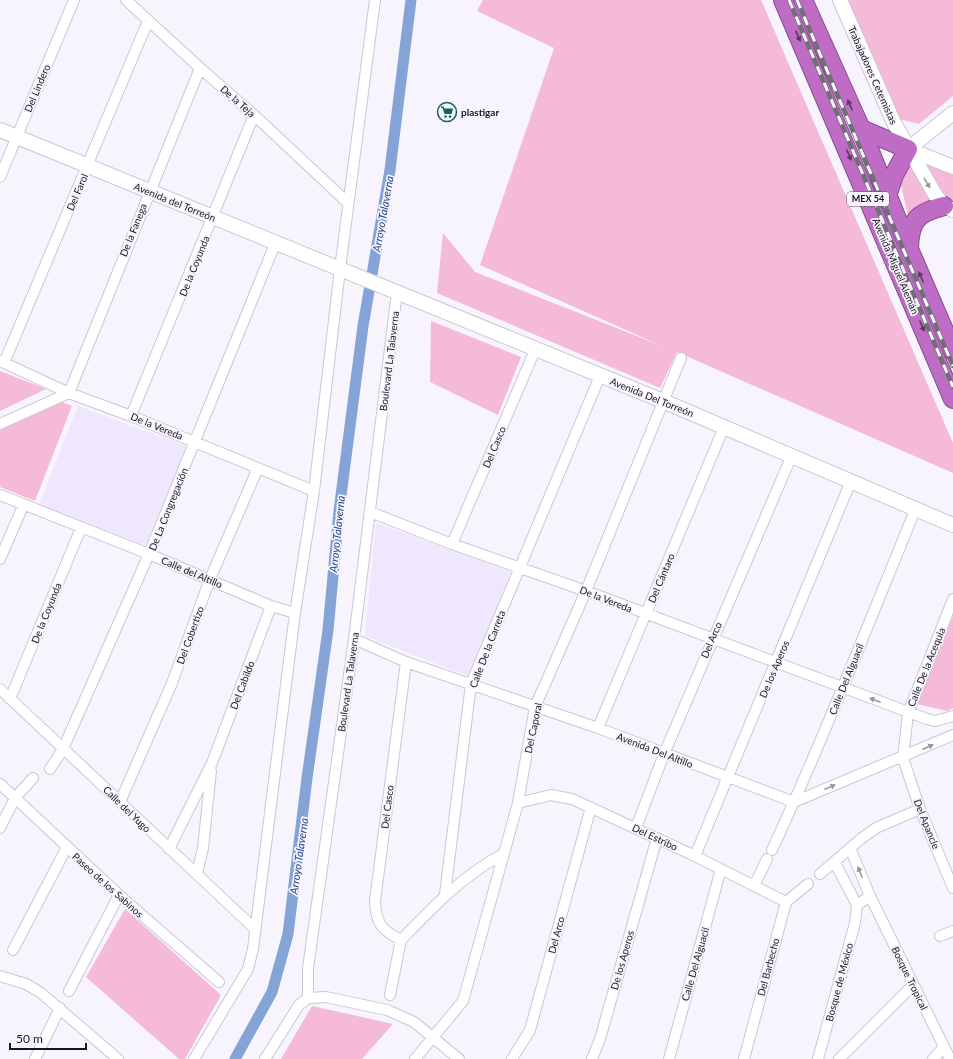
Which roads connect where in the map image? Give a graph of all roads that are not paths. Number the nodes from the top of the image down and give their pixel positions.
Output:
1 (74, 0) edge
2 (126, 0) edge
3 (375, 0) edge
4 (783, 0) edge
5 (803, 0) edge
6 (840, 0) edge
7 (148, 21) junction
8 (200, 68) junction
9 (953, 113) edge
10 (254, 115) junction
11 (860, 129) junction
12 (0, 130) edge
13 (16, 137) junction
14 (908, 149) junction
15 (88, 166) junction
16 (953, 167) edge
17 (0, 177) edge
18 (149, 191) junction
19 (887, 196) junction
20 (348, 203) junction
21 (948, 208) edge
22 (213, 217) junction
23 (275, 244) junction
24 (909, 249) junction
25 (345, 271) junction
26 (391, 289) junction
27 (535, 350) junction
28 (953, 351) edge
29 (681, 358) dead end
30 (2, 362) edge
31 (600, 376) junction
32 (69, 393) junction
33 (953, 399) edge
34 (663, 401) junction
35 (131, 416) junction
36 (0, 424) edge
37 (724, 427) junction
38 (196, 442) junction
39 (792, 455) junction
40 (258, 468) junction
41 (851, 481) junction
42 (314, 491) junction
43 (0, 495) edge
44 (23, 506) junction
45 (916, 508) junction
46 (370, 512) junction
47 (953, 525) edge
48 (81, 528) junction
49 (452, 544) junction
50 (149, 554) junction
51 (0, 559) edge
52 (520, 569) junction
53 (210, 579) junction
54 (586, 591) junction
55 (953, 599) edge
56 (271, 606) junction
57 (295, 614) junction
58 (646, 614) junction
59 (354, 639) junction
60 (712, 639) junction
61 (406, 662) junction
62 (777, 663) junction
63 (471, 684) junction
64 (843, 687) junction
65 (0, 689) edge
66 (10, 699) junction
67 (535, 707) junction
68 (908, 713) junction
69 (953, 716) edge
70 (598, 728) junction
71 (953, 735) edge
72 (63, 748) junction
73 (664, 754) junction
74 (903, 758) junction
75 (212, 763) junction
76 (50, 769) dead end
77 (728, 777) junction
78 (33, 778) dead end
79 (0, 784) edge
80 (15, 798) junction
81 (120, 802) junction
82 (794, 802) junction
83 (518, 803) junction
84 (591, 807) junction
85 (920, 810) junction
86 (0, 828) edge
87 (636, 828) junction
88 (657, 838) junction
89 (67, 847) junction
90 (850, 848) junction
91 (169, 849) junction
92 (772, 850) dead end
93 (503, 854) junction
94 (696, 856) junction
95 (767, 859) dead end
96 (835, 863) junction
97 (722, 869) junction
98 (197, 873) junction
99 (820, 874) dead end
100 (808, 884) dead end
101 (754, 886) junction
102 (953, 888) edge
103 (445, 894) junction
104 (119, 895) junction
105 (870, 896) junction
106 (786, 902) junction
107 (857, 905) junction
108 (254, 928) junction
109 (953, 931) edge
110 (940, 936) dead end
111 (401, 940) junction
112 (13, 950) dead end
113 (0, 976) edge
114 (220, 982) dead end
115 (913, 985) junction
116 (69, 991) dead end
117 (390, 995) dead end
118 (308, 998) junction
119 (60, 1008) junction
120 (434, 1037) junction
121 (944, 1047) junction
122 (115, 1058) edge
123 (35, 1059) edge
124 (194, 1059) edge
125 (265, 1059) edge
126 (415, 1059) edge
127 (459, 1059) edge
128 (512, 1059) edge
129 (592, 1059) edge
130 (669, 1059) edge
131 (744, 1059) edge
132 (818, 1059) edge
133 (839, 1059) edge
134 (933, 1059) edge
135 (950, 1059) edge

1 - 13 street, Del Lindero
2 - 7 street, De la Teja
3 - 20 street
4 -> 33 highway, Avenida Miguel Alemán / MEX 54
11 -> 5 highway, Avenida Miguel Alemán / MEX 54
6 - 14 street, Trabajadores Cetemistas
7 - 8 street, De la Teja
7 - 15 street, Del Farol
8 - 10 street, De la Teja
8 - 18 street, De la Fanega
9 - 14 street
10 - 20 street, De la Teja
10 - 22 street, De la Coyunda
11 - 14 highway
11 - 19 highway, Avenida Miguel Alemán / MEX 54
12 - 13 street, Avenida del Torreón
13 - 15 street, Avenida del Torreón
13 - 17 street, Del Lindero
14 - 16 street
14 - 19 highway
14 -> 21 street, Trabajadores Cetemistas
15 - 18 street, Avenida del Torreón
15 - 30 street, Del Farol
18 - 22 street, Avenida del Torreón
18 - 32 street, De la Fanega
19 - 24 highway, Avenida Miguel Alemán / MEX 54
20 - 25 street
21 - 24 highway
22 - 23 street, Avenida del Torreón
22 - 35 street, De la Coyunda
23 - 25 street, Avenida del Torreón
23 - 38 street, De La Congregación
28 -> 24 highway, Avenida Miguel Alemán / MEX 54
25 - 26 street, Avenida Del Torreón
25 - 42 street
26 - 27 street, Avenida Del Torreón
26 - 46 street, Boulevard La Talaverna
27 - 31 street, Avenida Del Torreón
27 - 49 street, Del Casco
29 - 34 street, Del Caporal
30 - 32 street, De la Vereda
31 - 34 street, Avenida Del Torreón
31 - 52 street, Calle De la Carreta
32 - 35 street, De la Vereda
32 - 36 street
34 - 37 street, Avenida Del Torreón
34 - 54 street, Del Caporal
35 - 38 street, De la Vereda
37 - 39 street, Avenida Del Torreón
37 - 58 street, Del Cántaro
38 - 40 street, De la Vereda
38 - 50 street, De La Congregación
39 - 41 street, Avenida Del Torreón
39 - 60 street, Del Arco
40 - 42 street, De la Vereda
40 - 53 street, Del Cobertizo
41 - 45 street, Avenida Del Torreón
41 - 62 street, De los Aperos
42 - 57 street
43 - 44 street, Calle del Altillo
44 - 48 street, Calle del Altillo
44 - 51 street
45 - 47 street, Avenida Del Torreón
45 - 64 street, Calle Del Alguacil
46 - 49 street, De la Vereda
46 - 59 street, Boulevard La Talaverna
48 - 50 street, Calle del Altillo
48 - 66 street, De la Coyunda
49 - 52 street, De la Vereda
50 - 53 street, Calle del Altillo
50 - 72 street, De La Congregación
52 - 54 street, De la Vereda
52 - 63 street, Calle De la Carreta
53 - 56 street, Calle del Altillo
53 - 81 street, Del Cobertizo
54 - 58 street, De la Vereda
54 - 67 street, Del Caporal
55 - 68 street, Calle De la Acequia
56 - 57 street, Calle del Altillo
56 - 75 street, Del Cabildo
57 - 108 street
58 - 60 street, De la Vereda
58 - 70 street, Del Cántaro
59 - 61 street, Avenida Del Altillo
59 - 118 street, Boulevard La Talaverna
60 - 62 street, De la Vereda
60 - 73 street, Del Arco
61 - 63 street, Avenida Del Altillo
61 - 111 street, Del Casco
62 - 64 street, De la Vereda
62 - 77 street, De los Aperos
63 - 67 street, Avenida Del Altillo
63 - 103 street, Calle De la Carreta
68 -> 64 street, De la Vereda
64 - 82 street, Calle Del Alguacil
65 - 66 street, Calle del Yugo
66 - 72 street, Calle del Yugo
67 - 70 street, Avenida Del Altillo
67 - 83 street, Del Caporal
68 - 69 street, De la Vereda
68 - 74 street, Calle De la Acequia
70 - 73 street, Avenida Del Altillo
74 -> 71 street
72 - 76 street, De La Congregación
72 - 81 street, Calle del Yugo
73 - 77 street, Avenida Del Altillo
73 - 87 street, Del Arco
82 -> 74 street
74 - 85 street, Del Apancle
75 - 91 street, Del Cabildo
75 - 98 street, Del Cabildo
77 - 82 street, Avenida Del Altillo
77 - 94 street, De los Aperos
78 - 80 street
79 - 80 street, Paseo de los Sabinos
80 - 86 street
80 - 89 street, Paseo de los Sabinos
81 - 91 street, Calle del Yugo
82 - 92 street, Calle Del Alguacil
83 - 84 street, Del Estribo
83 - 93 street, Del Caporal
84 - 87 street, Del Estribo
84 - 128 street, Del Arco
85 - 90 street
85 - 102 street, Del Apancle
87 - 88 street, Del Estribo
88 - 94 street, Del Estribo
88 - 129 street, De los Aperos
89 - 104 street, Paseo de los Sabinos
89 - 112 street
90 - 96 street
105 -> 90 street, Bosque Tropical
91 - 98 street, Calle del Yugo
93 - 103 street
93 - 120 street, Del Caporal
94 - 97 street, Del Estribo
95 - 101 street
96 - 99 street
96 - 107 street
97 - 101 street, Del Estribo
97 - 130 street, Calle Del Alguacil
98 - 108 street, Calle del Yugo
100 - 106 street
101 - 106 street, Del Estribo
103 - 111 street
104 - 114 street, Paseo de los Sabinos
104 - 116 street
105 - 107 street
105 - 115 street, Bosque Tropical
106 - 131 street, Del Barbecho
107 - 132 street, Bosque de México
108 - 124 street
109 - 110 street
111 - 117 street
113 - 119 street
115 - 121 street, Bosque Tropical
115 - 133 street
118 - 120 street
118 - 125 street
119 - 122 street
119 - 123 street
120 - 126 street, Del Caporal
120 - 127 street
121 - 134 street
121 - 135 street, Bosque Tropical

